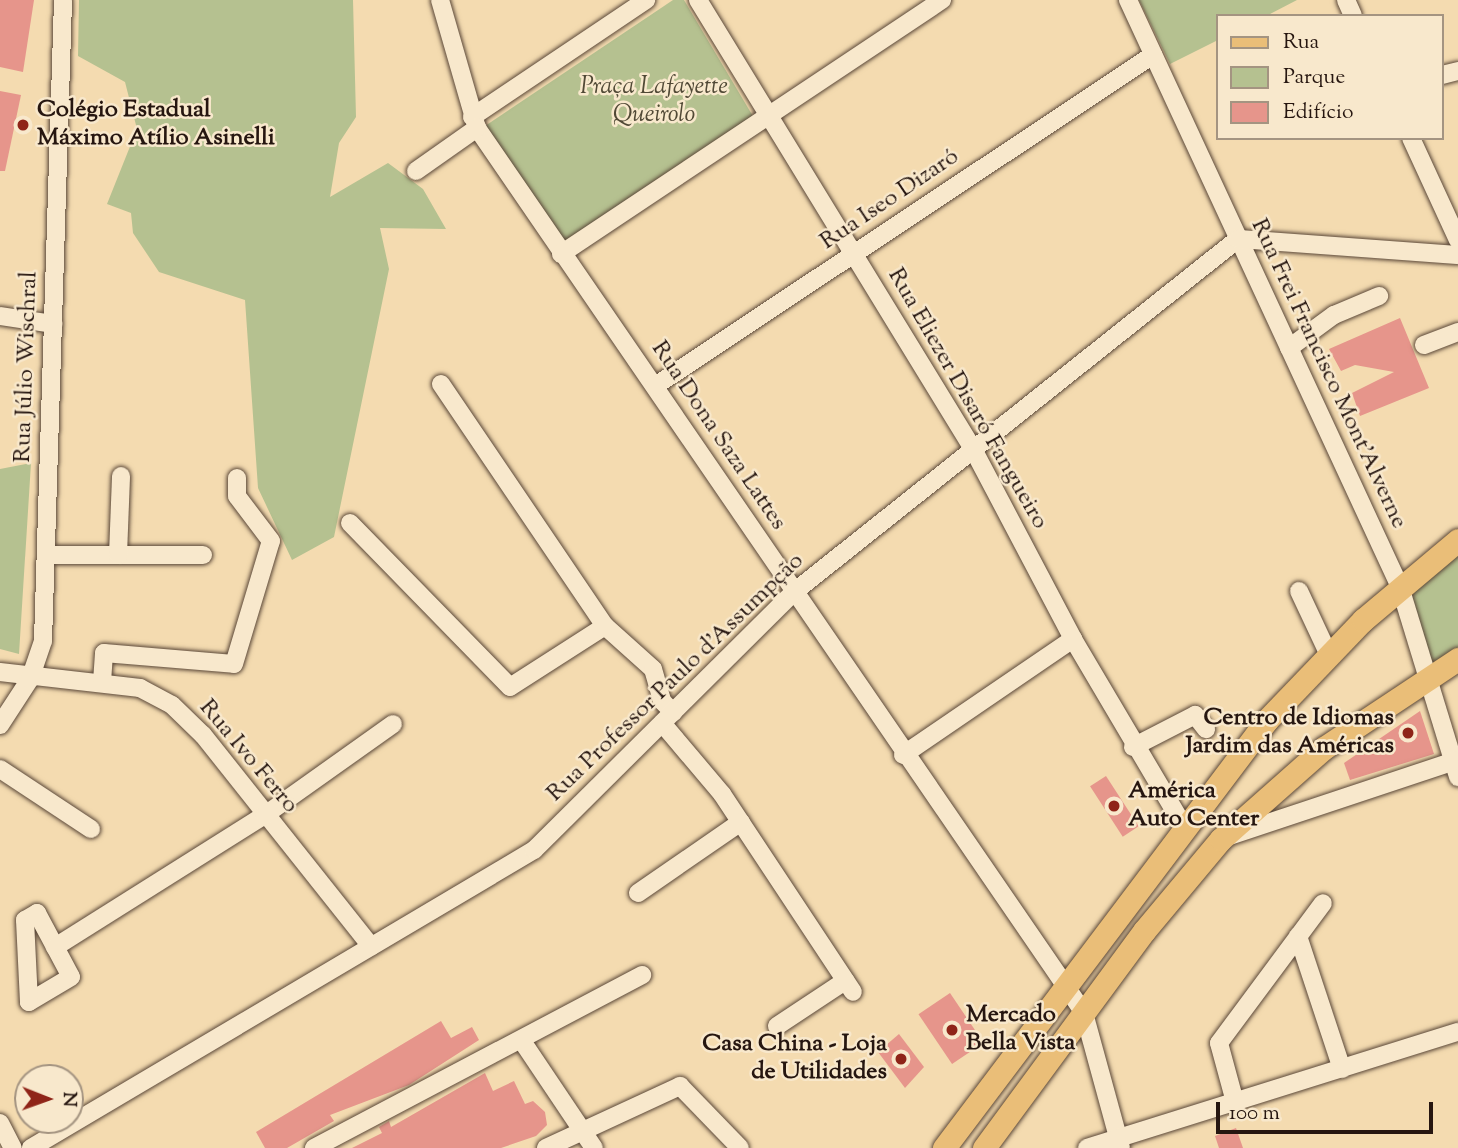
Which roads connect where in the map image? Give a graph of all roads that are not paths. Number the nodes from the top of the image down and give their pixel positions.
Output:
1 (63, 0) edge
2 (440, 0) edge
3 (646, 0) edge
4 (698, 0) edge
5 (942, 0) edge
6 (1128, 0) edge
7 (1153, 55) junction
8 (772, 114) junction
9 (475, 123) junction
10 (1411, 140) edge
11 (416, 171) dead end
12 (1238, 239) junction
13 (1458, 240) edge
14 (854, 253) junction
15 (561, 254) junction
16 (1458, 255) edge
17 (1379, 296) dead end
18 (0, 316) edge
19 (53, 324) junction
20 (1458, 332) edge
21 (1424, 345) dead end
22 (1289, 348) junction
23 (441, 384) dead end
24 (655, 386) junction
25 (973, 449) junction
26 (121, 476) dead end
27 (237, 478) dead end
28 (350, 523) dead end
29 (1458, 540) edge
30 (47, 555) junction
31 (118, 555) junction
32 (203, 555) dead end
33 (1399, 587) junction
34 (1299, 591) dead end
35 (794, 592) junction
36 (605, 626) junction
37 (1073, 639) junction
38 (1328, 653) junction
39 (1458, 659) edge
40 (0, 672) edge
41 (1428, 678) junction
42 (30, 679) junction
43 (102, 682) junction
44 (668, 717) junction
45 (393, 724) dead end
46 (0, 725) edge
47 (1206, 729) dead end
48 (1133, 747) junction
49 (903, 755) junction
50 (1456, 767) edge
51 (0, 769) edge
52 (1286, 779) junction
53 (1302, 811) junction
54 (265, 815) junction
55 (741, 822) junction
56 (1184, 827) junction
57 (91, 829) dead end
58 (1221, 839) junction
59 (638, 892) dead end
60 (1323, 903) dead end
61 (1298, 936) junction
62 (371, 946) junction
63 (55, 947) dead end
64 (642, 975) dead end
65 (1062, 987) junction
66 (1084, 1013) junction
67 (777, 1026) dead end
68 (1458, 1032) edge
69 (522, 1041) junction
70 (1342, 1069) junction
71 (1235, 1102) junction
72 (0, 1123) edge
73 (582, 1131) junction
74 (1120, 1143) edge
75 (13, 1148) edge
76 (31, 1148) edge
77 (314, 1148) edge
78 (547, 1148) edge
79 (594, 1148) edge
80 (740, 1148) edge
81 (944, 1148) edge
82 (984, 1148) edge
83 (1087, 1148) edge

1 - 19 street, Rua Júlio Wischral
2 - 9 street, Rua Dona Saza Lattes
3 - 9 street
4 - 8 street, Rua Eliezer Disaró Fangueiro
5 - 8 street
6 - 7 street, Rua Frei Francisco Mont'Alverne
7 - 12 street, Rua Frei Francisco Mont'Alverne
7 - 14 street, Rua Iseo Dizaró
8 - 14 street, Rua Eliezer Disaró Fangueiro
8 - 15 street
9 - 11 street
9 - 15 street, Rua Dona Saza Lattes
10 - 13 street
12 - 16 street
12 - 22 street, Rua Frei Francisco Mont'Alverne
12 - 25 street, Rua Professor Paulo d'Assumpção
14 - 24 street, Rua Iseo Dizaró
14 - 25 street, Rua Eliezer Disaró Fangueiro
15 - 24 street, Rua Dona Saza Lattes
17 - 22 street
18 - 19 street
19 - 30 street, Rua Júlio Wischral
20 - 21 street
22 - 33 street, Rua Frei Francisco Mont'Alverne
23 - 36 street
24 - 35 street, Rua Dona Saza Lattes
25 - 35 street, Rua Professor Paulo d'Assumpção
25 - 37 street, Rua Eliezer Disaró Fangueiro
26 - 31 street
27 - 43 street
28 - 36 street
29 - 33 main road
30 - 31 street
30 - 42 street, Rua Júlio Wischral
31 - 32 street
33 - 38 main road
33 - 41 street, Rua Frei Francisco Mont'Alverne
34 - 38 street
35 - 44 street, Rua Professor Paulo d'Assumpção
35 - 49 street, Rua Dona Saza Lattes
36 - 44 street
37 - 48 street, Rua Eliezer Disaró Fangueiro
37 - 49 street
38 - 56 main road
39 - 41 main road
40 - 42 street, Rua Ivo Ferro
41 - 50 street, Rua Frei Francisco Mont'Alverne
41 - 52 main road
42 - 43 street, Rua Ivo Ferro
42 - 46 street, Rua Júlio Wischral
43 - 54 street, Rua Ivo Ferro
44 - 55 street
44 - 62 street, Rua Professor Paulo d'Assumpção
45 - 54 street
47 - 48 street
48 - 56 street, Rua Eliezer Disaró Fangueiro
49 - 65 street, Rua Dona Saza Lattes
50 - 53 street
51 - 57 street
52 - 53 street
52 - 58 main road
53 - 58 street
54 - 62 street, Rua Ivo Ferro
54 - 63 street
55 - 59 street
55 - 67 street
56 - 65 main road
58 - 66 main road
60 - 61 street
61 - 70 street
61 - 71 street
62 - 76 street, Rua Professor Paulo d'Assumpção
64 - 69 street
65 - 66 street, Rua Dona Saza Lattes
65 - 81 main road
66 - 74 street
66 - 82 main road
68 - 70 street
69 - 73 street
69 - 77 street
70 - 71 street
71 - 74 street
72 - 75 street
73 - 78 street
73 - 79 street
73 - 80 street
74 - 83 street

